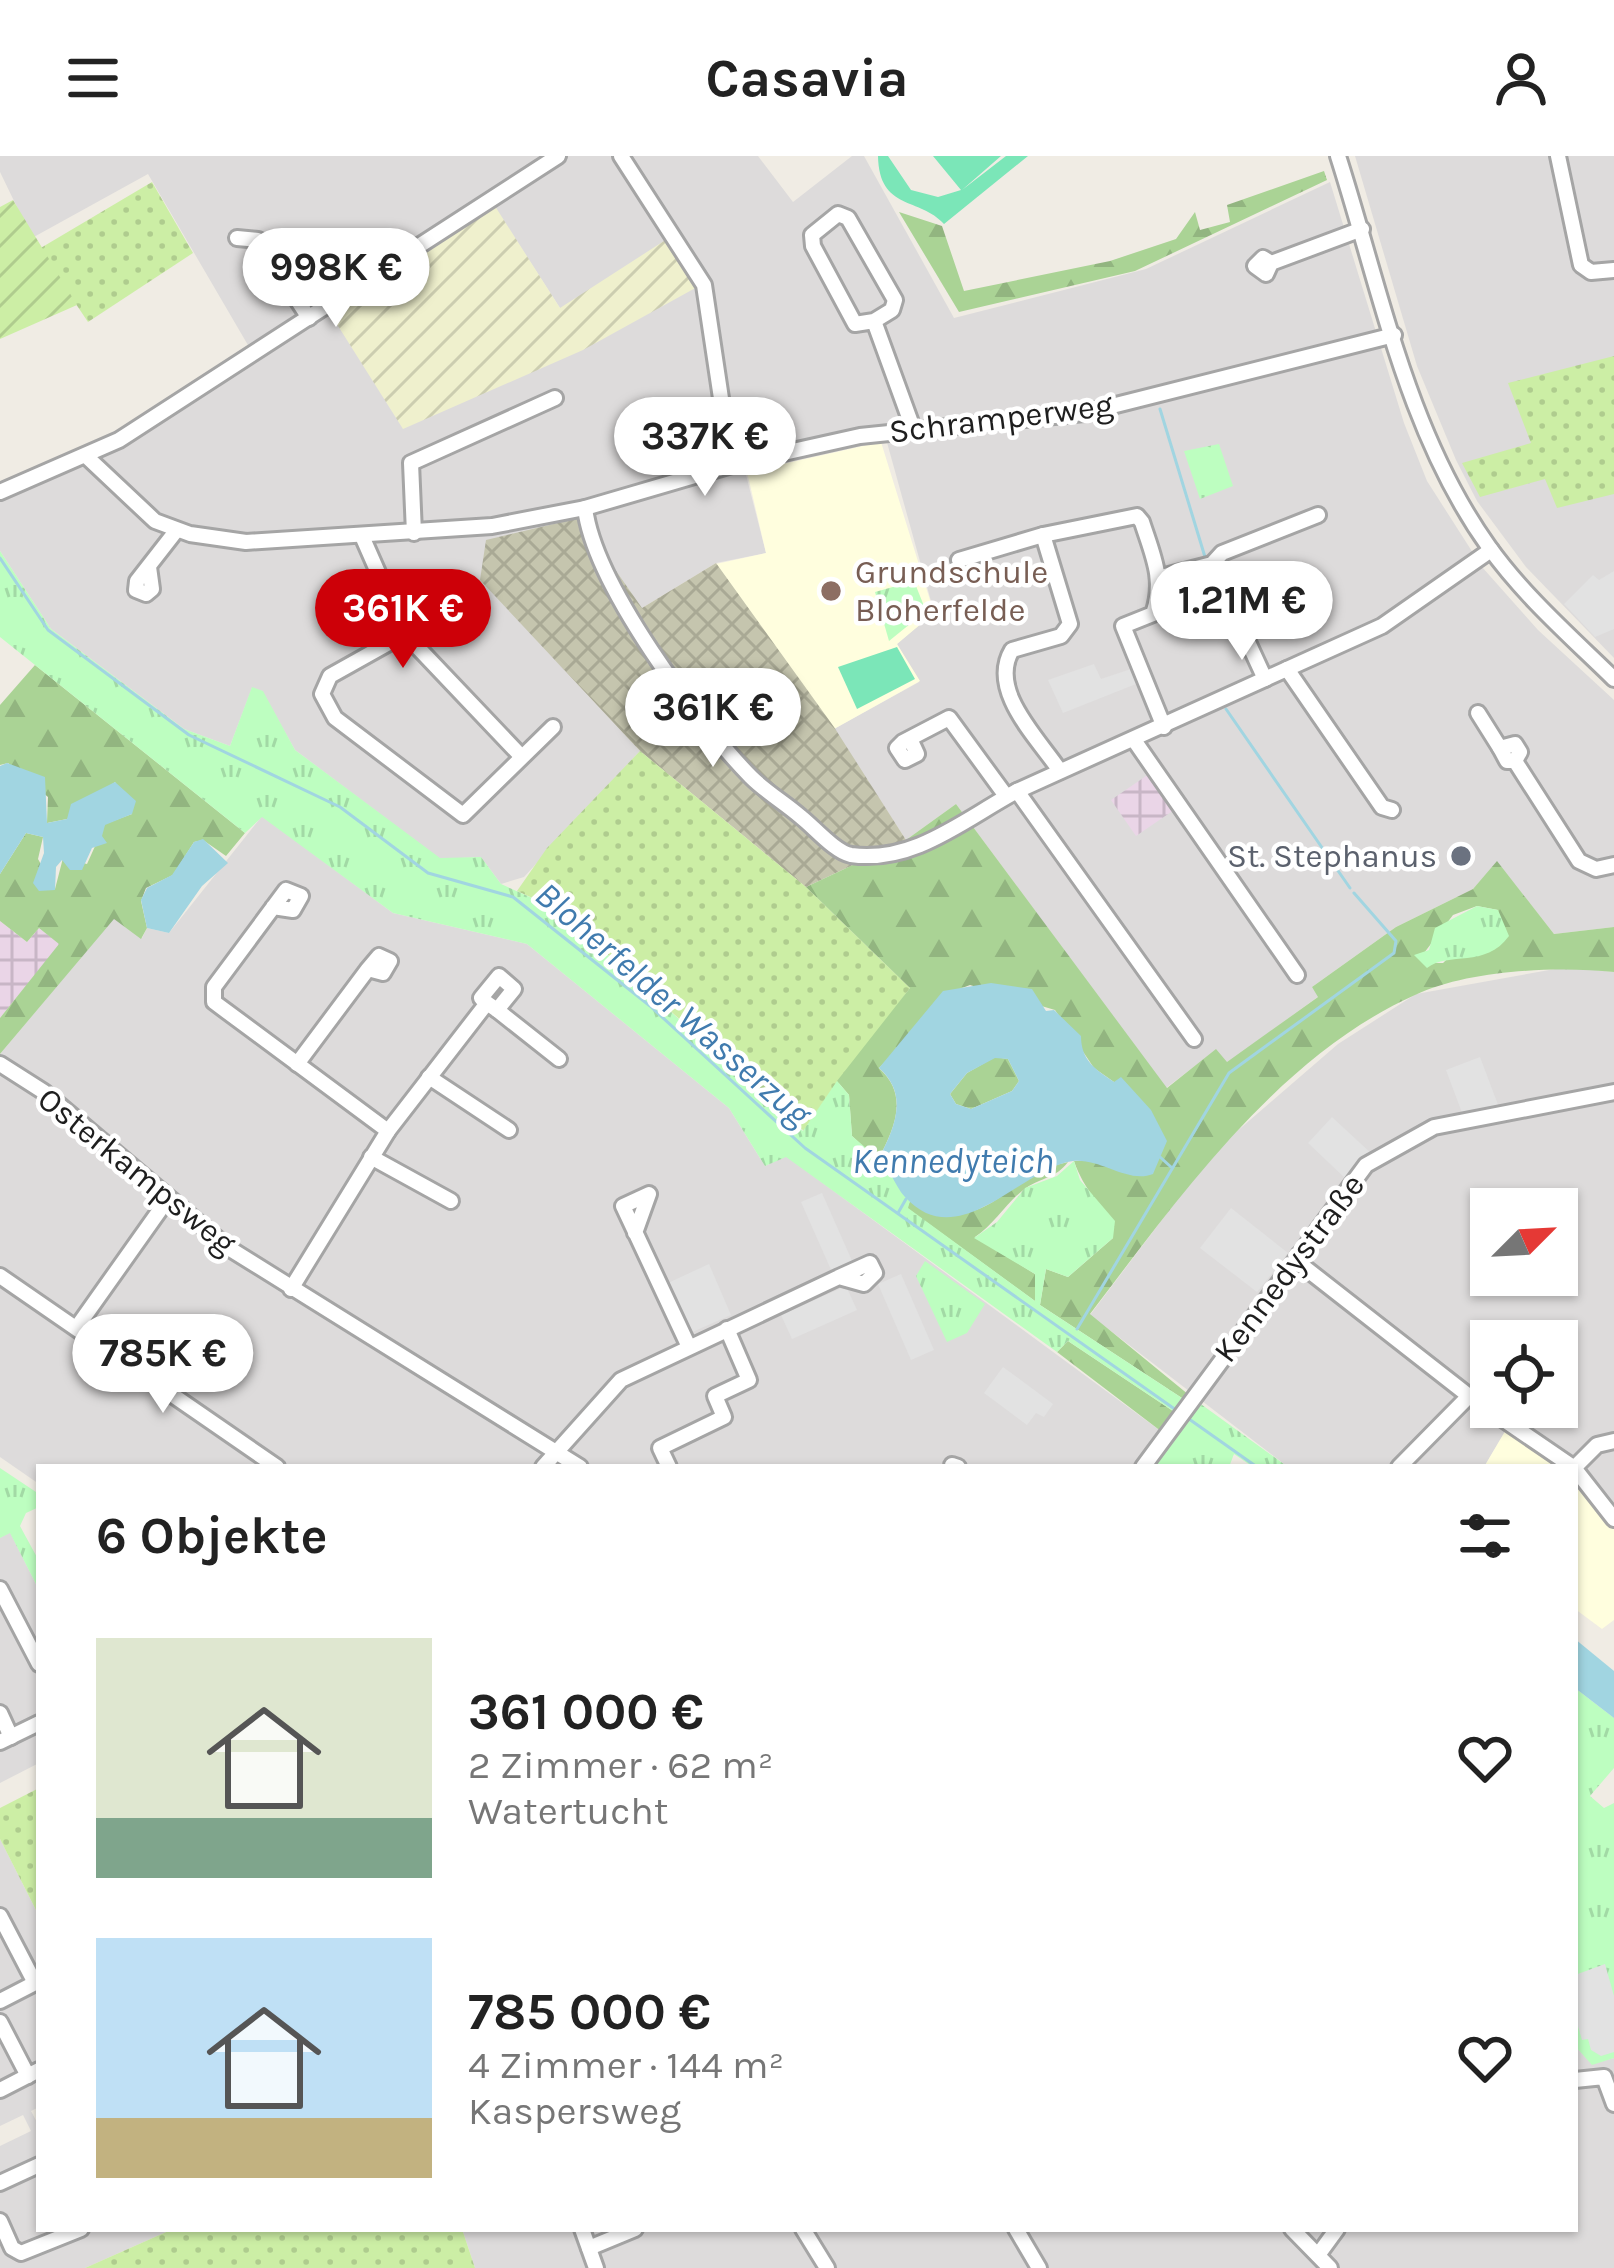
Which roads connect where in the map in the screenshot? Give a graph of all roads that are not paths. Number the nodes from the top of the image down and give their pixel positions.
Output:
1 (558, 156) edge
2 (621, 156) edge
3 (1338, 156) edge
4 (1558, 156) edge
5 (1361, 229) junction
6 (237, 238) dead end
7 (1271, 263) dead end
8 (1614, 270) edge
9 (309, 318) junction
10 (874, 321) junction
11 (1394, 335) junction
12 (555, 398) dead end
13 (914, 431) junction
14 (87, 457) junction
15 (730, 465) junction
16 (0, 492) edge
17 (585, 508) junction
18 (1318, 514) dead end
19 (176, 531) junction
20 (414, 533) junction
21 (1042, 535) junction
22 (362, 536) junction
23 (1491, 550) junction
24 (959, 560) dead end
25 (1212, 564) junction
26 (149, 567) dead end
27 (1161, 577) junction
28 (405, 634) junction
29 (1287, 669) junction
30 (1265, 679) junction
31 (1614, 680) edge
32 (1478, 713) dead end
33 (553, 727) dead end
34 (1164, 727) junction
35 (1134, 740) junction
36 (911, 741) dead end
37 (520, 755) junction
38 (1060, 771) junction
39 (1012, 794) junction
40 (1391, 810) dead end
41 (1614, 865) edge
42 (273, 907) dead end
43 (368, 969) dead end
44 (1290, 972) dead end
45 (1194, 1039) dead end
46 (559, 1059) dead end
47 (0, 1064) edge
48 (297, 1064) junction
49 (429, 1077) junction
50 (1613, 1097) edge
51 (508, 1130) dead end
52 (388, 1131) junction
53 (371, 1156) junction
54 (166, 1200) junction
55 (451, 1201) dead end
56 (634, 1233) dead end
57 (1299, 1255) junction
58 (0, 1276) edge
59 (839, 1277) dead end
60 (291, 1289) junction
61 (76, 1328) junction
62 (727, 1329) junction
63 (689, 1347) junction
64 (1469, 1396) junction
65 (1614, 1441) edge
66 (556, 1452) junction
67 (273, 1464) edge
68 (546, 1464) edge
69 (575, 1464) edge
70 (668, 1464) edge
71 (1145, 1464) edge
72 (1402, 1464) edge
73 (1568, 1464) edge
74 (1578, 1464) edge
75 (1578, 1473) edge
76 (1614, 1519) edge
77 (0, 1589) edge
78 (36, 1658) edge
79 (0, 1713) edge
80 (36, 1725) edge
81 (6, 1740) edge
82 (0, 1916) edge
83 (36, 1980) edge
84 (36, 1983) edge
85 (0, 2001) edge
86 (0, 2022) edge
87 (33, 2073) edge
88 (1578, 2080) edge
89 (0, 2090) edge
90 (1614, 2104) edge
91 (36, 2166) edge
92 (0, 2183) edge
93 (0, 2221) edge
94 (74, 2232) edge
95 (583, 2232) edge
96 (628, 2232) edge
97 (805, 2232) edge
98 (1018, 2232) edge
99 (1295, 2232) edge
100 (1335, 2232) edge
101 (589, 2248) junction
102 (1318, 2255) junction
103 (596, 2268) edge
104 (827, 2268) edge
105 (1040, 2268) edge
106 (1330, 2268) edge

1 - 9 street
2 - 15 street
3 - 5 street
4 - 8 street
5 - 7 street
5 - 11 street
6 - 9 street
9 - 14 street
10 - 10 street
10 - 13 street
11 - 13 street, Schramperweg
11 - 23 street
12 - 20 street
13 - 15 street, Schramperweg
14 - 16 street
14 - 19 street, Schramperweg
15 - 17 street, Schramperweg
17 - 20 street, Schramperweg
17 - 39 street
18 - 25 street
19 - 22 street, Schramperweg
19 - 26 street
20 - 22 street, Schramperweg
21 - 24 street
21 - 27 street
21 - 38 street
22 - 28 street
23 - 29 street
23 - 31 street
25 - 27 street
25 - 30 street
27 - 34 street
28 - 37 street
28 - 37 street
29 - 30 street
29 - 40 street
30 - 34 street
32 - 41 street
33 - 37 street
34 - 35 street
35 - 38 street
35 - 44 street
36 - 39 street
38 - 39 street
39 - 45 street
42 - 48 street
43 - 48 street
46 - 49 street
47 - 54 street, Osterkampsweg
48 - 52 street
49 - 51 street
49 - 52 street
50 - 57 street, Kennedystraße
52 - 53 street
53 - 55 street
53 - 60 street
54 - 60 street, Osterkampsweg
54 - 61 street
56 - 63 street
57 - 64 street
57 - 71 street, Kennedystraße
58 - 61 street
59 - 62 street
60 - 66 street, Osterkampsweg
61 - 67 street
62 - 63 street
62 - 70 street
63 - 66 street
64 - 72 street
64 - 73 street
65 - 74 street
66 - 68 street
66 - 69 street, Osterkampsweg
75 - 76 street
77 - 78 street
79 - 81 street
80 - 81 street
82 - 83 street
84 - 85 street
86 - 87 street
87 - 89 street
88 - 90 street
91 - 92 street
93 - 94 street
95 - 101 street
96 - 101 street
97 - 104 street
98 - 105 street
99 - 102 street
100 - 102 street
101 - 103 street
102 - 106 street

